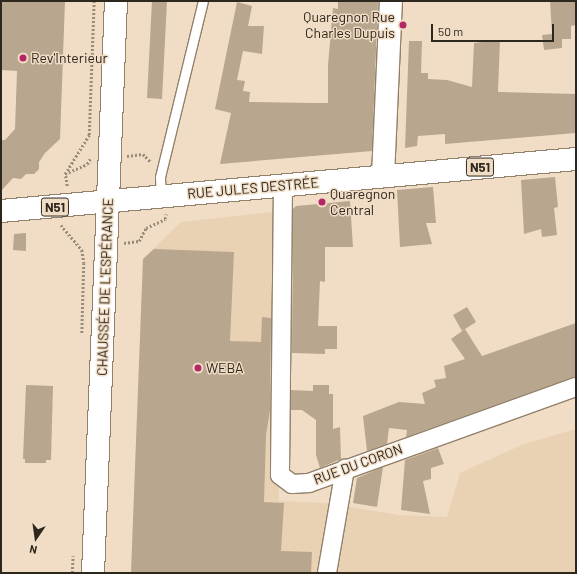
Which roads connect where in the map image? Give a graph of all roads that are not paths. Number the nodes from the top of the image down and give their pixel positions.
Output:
1 (116, 1) edge
2 (203, 1) edge
3 (391, 1) edge
4 (576, 159) edge
5 (383, 176) junction
6 (283, 185) junction
7 (165, 196) junction
8 (108, 202) junction
9 (1, 211) edge
10 (576, 387) edge
11 (344, 469) junction
12 (93, 573) edge
13 (327, 573) edge

1 - 8 main road, CHAUSSÉE DE L'ESPÉRANCE
2 - 7 lane
3 - 5 main road
4 - 5 main road, RUE JULES DESTRÉE / N51
5 - 6 main road, RUE JULES DESTRÉE / N51
6 - 7 main road, RUE JULES DESTRÉE / N51
6 - 11 street, RUE DU CORON
7 - 8 main road, RUE JULES DESTRÉE / N51
8 - 9 main road, RUE JULES DESTRÉE / N51
8 - 12 main road, CHAUSSÉE DE L'ESPÉRANCE
10 - 11 street, RUE DU CORON
11 - 13 street

